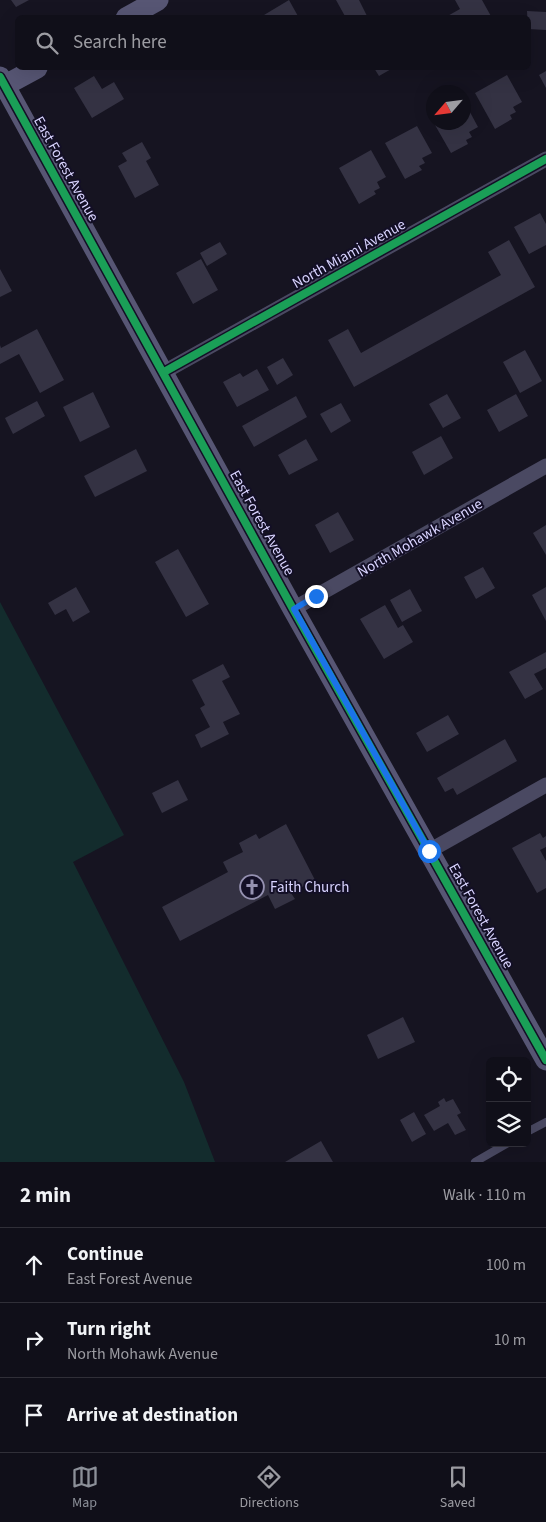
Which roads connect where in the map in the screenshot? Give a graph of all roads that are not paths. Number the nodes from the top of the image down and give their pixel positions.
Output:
1 (158, 0) edge
2 (131, 15) edge
3 (33, 70) edge
4 (2, 84) edge
5 (546, 159) edge
6 (164, 372) junction
7 (546, 466) edge
8 (294, 609) junction
9 (546, 785) edge
10 (429, 851) junction
11 (546, 1060) edge
12 (546, 1122) edge
13 (531, 1130) edge
14 (501, 1147) edge
15 (474, 1162) edge

1 - 2 street
3 - 4 street
4 - 6 street, East Forest Avenue
5 - 6 street, North Miami Avenue
6 - 8 street, East Forest Avenue
7 - 8 street, North Mohawk Avenue
8 - 10 street, East Forest Avenue
9 - 10 street
10 - 11 street, East Forest Avenue
12 - 13 lane
14 - 15 lane

